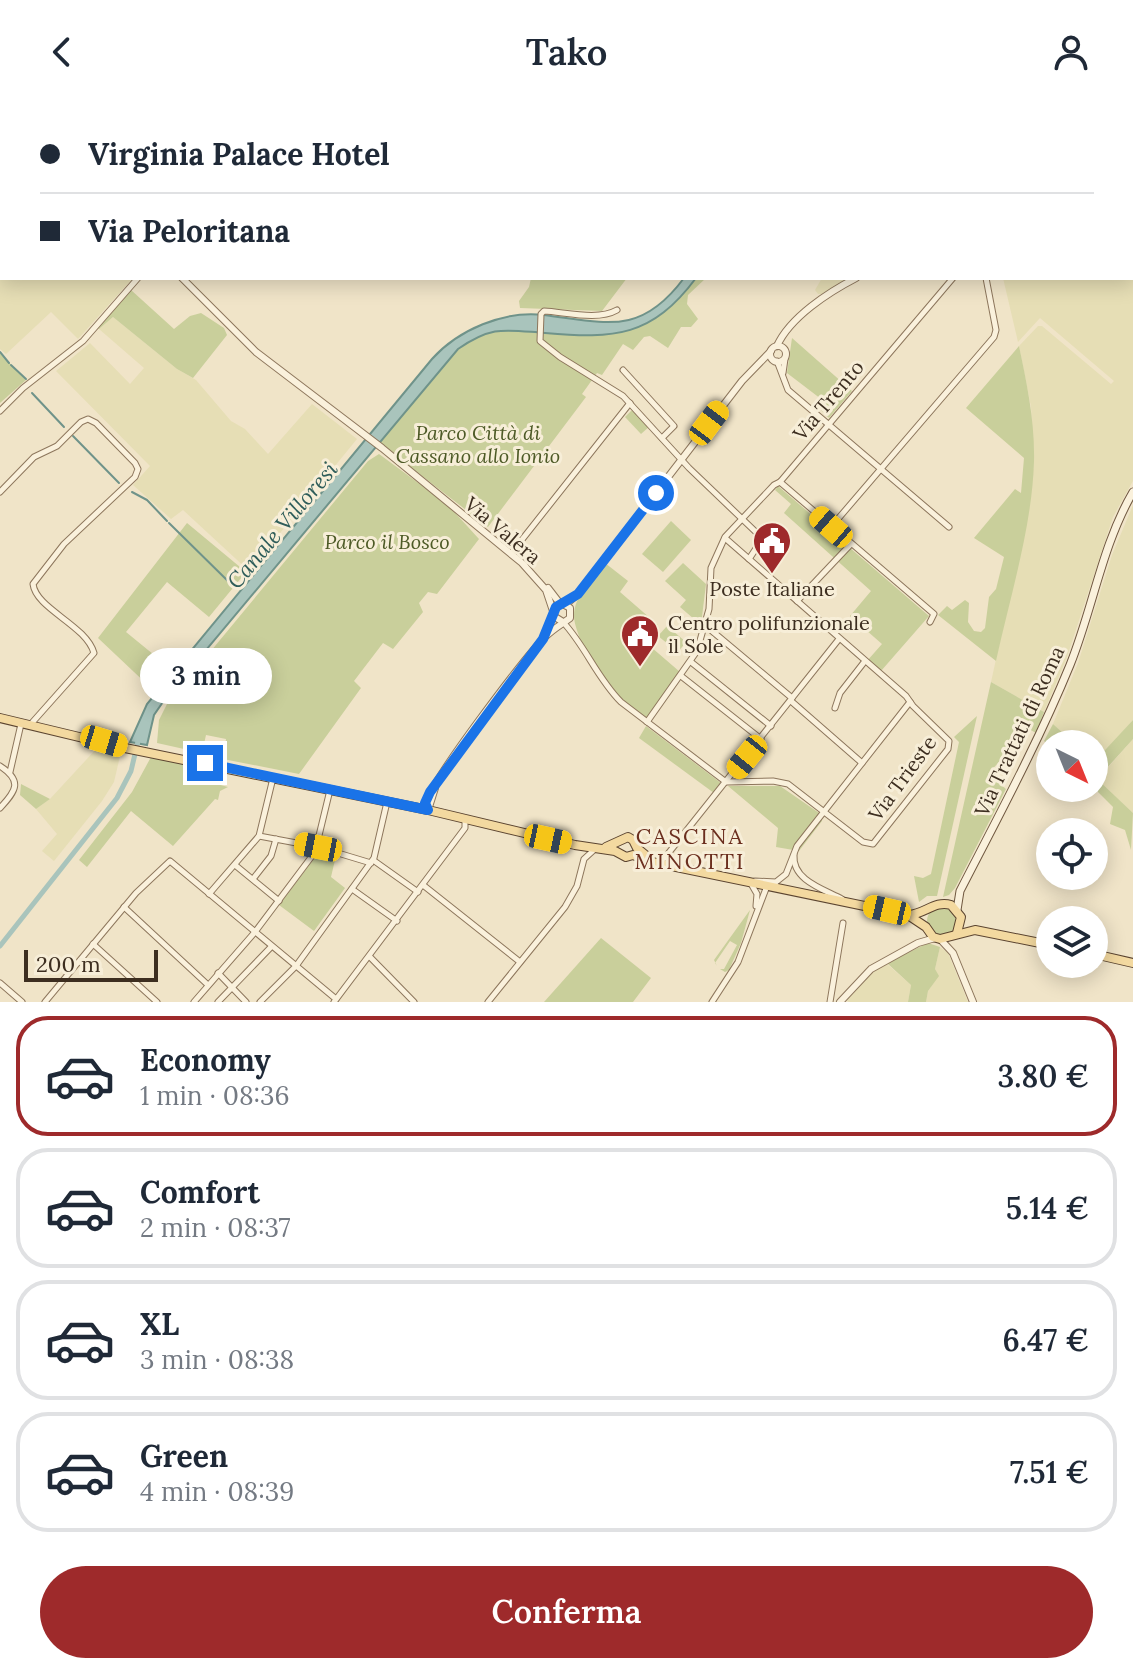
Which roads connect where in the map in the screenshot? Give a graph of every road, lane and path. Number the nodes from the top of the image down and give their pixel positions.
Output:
1 (136, 280) edge
2 (182, 280) edge
3 (182, 280) edge
4 (853, 280) edge
5 (951, 280) edge
6 (986, 280) edge
7 (208, 305) junction
8 (617, 310) dead end
9 (791, 327) junction
10 (774, 348) junction
11 (785, 349) junction
12 (785, 359) junction
13 (776, 361) junction
14 (755, 366) junction
15 (623, 370) dead end
16 (783, 378) junction
17 (630, 403) junction
18 (0, 411) edge
19 (828, 425) junction
20 (662, 438) junction
21 (682, 460) junction
22 (881, 469) junction
23 (420, 480) junction
24 (780, 482) junction
25 (0, 492) edge
26 (1133, 492) edge
27 (742, 519) junction
28 (831, 527) junction
29 (949, 527) dead end
30 (725, 538) junction
31 (851, 544) junction
32 (513, 551) junction
33 (749, 559) junction
34 (578, 594) junction
35 (797, 601) junction
36 (564, 604) junction
37 (554, 614) junction
38 (571, 614) junction
39 (563, 622) junction
40 (930, 622) dead end
41 (706, 626) junction
42 (575, 635) junction
43 (543, 639) junction
44 (840, 639) junction
45 (865, 661) junction
46 (691, 662) junction
47 (681, 676) junction
48 (791, 699) junction
49 (910, 702) junction
50 (835, 708) dead end
51 (0, 718) edge
52 (647, 722) junction
53 (26, 724) junction
54 (771, 726) junction
55 (761, 739) junction
56 (862, 763) junction
57 (0, 766) edge
58 (10, 772) junction
59 (273, 777) junction
60 (726, 782) junction
61 (330, 790) junction
62 (387, 802) junction
63 (0, 808) edge
64 (428, 810) junction
65 (824, 812) junction
66 (465, 819) junction
67 (526, 833) junction
68 (259, 836) junction
69 (276, 839) junction
70 (318, 847) junction
71 (618, 848) junction
72 (595, 849) junction
73 (795, 849) junction
74 (635, 851) junction
75 (663, 860) junction
76 (372, 861) junction
77 (235, 865) junction
78 (253, 879) junction
79 (752, 882) junction
80 (423, 885) junction
81 (772, 887) junction
82 (352, 889) junction
83 (960, 891) junction
84 (418, 892) junction
85 (209, 894) junction
86 (279, 901) junction
87 (846, 901) junction
88 (947, 903) junction
89 (124, 907) junction
90 (930, 909) junction
91 (756, 911) junction
92 (959, 913) junction
93 (908, 915) junction
94 (397, 921) junction
95 (843, 923) dead end
96 (926, 927) junction
97 (255, 932) junction
98 (956, 934) junction
99 (938, 938) junction
100 (1027, 940) junction
101 (1036, 942) edge
102 (918, 943) junction
103 (93, 944) junction
104 (271, 947) junction
105 (370, 957) junction
106 (1108, 957) edge
107 (520, 962) junction
108 (1133, 963) edge
109 (296, 966) junction
110 (218, 973) junction
111 (965, 981) junction
112 (0, 983) edge
113 (208, 985) junction
114 (232, 988) junction
115 (335, 1000) edge
116 (22, 1002) edge
117 (45, 1002) edge
118 (157, 1002) edge
119 (194, 1002) edge
120 (218, 1002) edge
121 (246, 1002) edge
122 (260, 1002) edge
123 (414, 1002) edge
124 (488, 1002) edge
125 (712, 1002) edge
126 (830, 1002) edge
127 (840, 1002) edge
128 (973, 1002) edge

1 - 18 street
2 - 7 street
3 - 7 street
4 - 9 street
5 - 19 street, Via Trento
6 - 22 street
7 - 23 street, Via Valera
8 - 17 street
9 - 10 street
9 - 11 street
10 - 11 street
10 - 13 street
10 - 14 street
11 - 12 street
12 - 13 street
12 - 16 street
13 - 14 street
13 - 16 street
14 - 21 street
15 - 20 street
16 - 19 street
17 - 20 street
17 - 32 street
19 - 22 street
19 - 24 street, Via Trento
20 - 21 street
21 - 27 street
21 - 34 street
22 - 28 street
22 - 29 street
23 - 32 street, Via Valera
23 - 37 street, Via Valera
24 - 27 street, Via Trento
24 - 28 street
25 - 53 street
26 - 83 main road, Via Trattati di Roma
27 - 30 street, Via Trento
27 - 33 street
28 - 31 street
30 - 33 street, Via Trieste
30 - 41 street
31 - 35 street
31 - 40 street
32 - 36 street, Via Valera
33 - 35 street, Via Trieste
34 - 36 street
34 - 38 street
35 - 44 street, Via Trieste
36 - 37 street
36 - 38 street, Via Valera
37 - 39 street
37 - 43 street
38 - 39 street
38 - 42 street
39 - 42 street
39 - 43 street
41 - 46 street
41 - 48 street
42 - 52 street
43 - 64 street
44 - 45 street, Via Trieste
44 - 48 street
45 - 49 street, Via Trieste
45 - 50 street
46 - 47 street
46 - 54 street
47 - 52 street
47 - 55 street
48 - 54 street
48 - 56 street
49 - 56 street
49 - 65 street, Via Trieste
51 - 53 main road
52 - 60 street
53 - 58 street
53 - 59 main road
54 - 55 street
55 - 60 street
56 - 65 street
57 - 58 street
58 - 63 street
59 - 61 main road
59 - 68 street
60 - 65 street
60 - 75 street
61 - 62 main road
61 - 70 street
62 - 64 main road
62 - 76 street
64 - 66 main road
65 - 73 street
66 - 67 main road
66 - 80 street
67 - 71 main road
67 - 72 main road
68 - 69 street
68 - 77 street
69 - 70 street
69 - 78 street
70 - 76 street
70 - 86 street
71 - 72 main road
71 - 74 main road
71 - 74 main road
72 - 107 street
73 - 79 street
73 - 87 street
74 - 75 main road
74 - 79 main road
75 - 79 main road
76 - 82 street
76 - 84 street
77 - 78 street
77 - 85 street
78 - 86 street
79 - 81 main road
79 - 91 street
80 - 84 street
80 - 107 street
81 - 87 main road
81 - 91 street
82 - 94 street
82 - 109 street
83 - 88 main road, Via Trattati di Roma
83 - 92 main road, Via Trattati di Roma
84 - 94 street
85 - 89 street
85 - 97 street
86 - 97 street
87 - 93 main road
88 - 90 main road
88 - 92 main road
89 - 103 street
89 - 113 street
90 - 93 main road
90 - 96 main road
91 - 125 street
92 - 98 main road
92 - 100 main road
93 - 96 main road
94 - 105 street
95 - 126 street
96 - 99 main road
96 - 102 street
97 - 104 street
97 - 110 street
98 - 99 main road
98 - 100 main road
98 - 111 street
99 - 102 street
99 - 111 street
100 - 101 main road
102 - 127 street
103 - 117 street
103 - 118 street
104 - 109 street
104 - 114 street
105 - 115 street
105 - 123 street
106 - 108 main road
107 - 124 street
109 - 115 street
109 - 122 street
110 - 113 street
110 - 114 street
111 - 128 street
112 - 116 street
113 - 119 street
114 - 120 street
114 - 121 street

